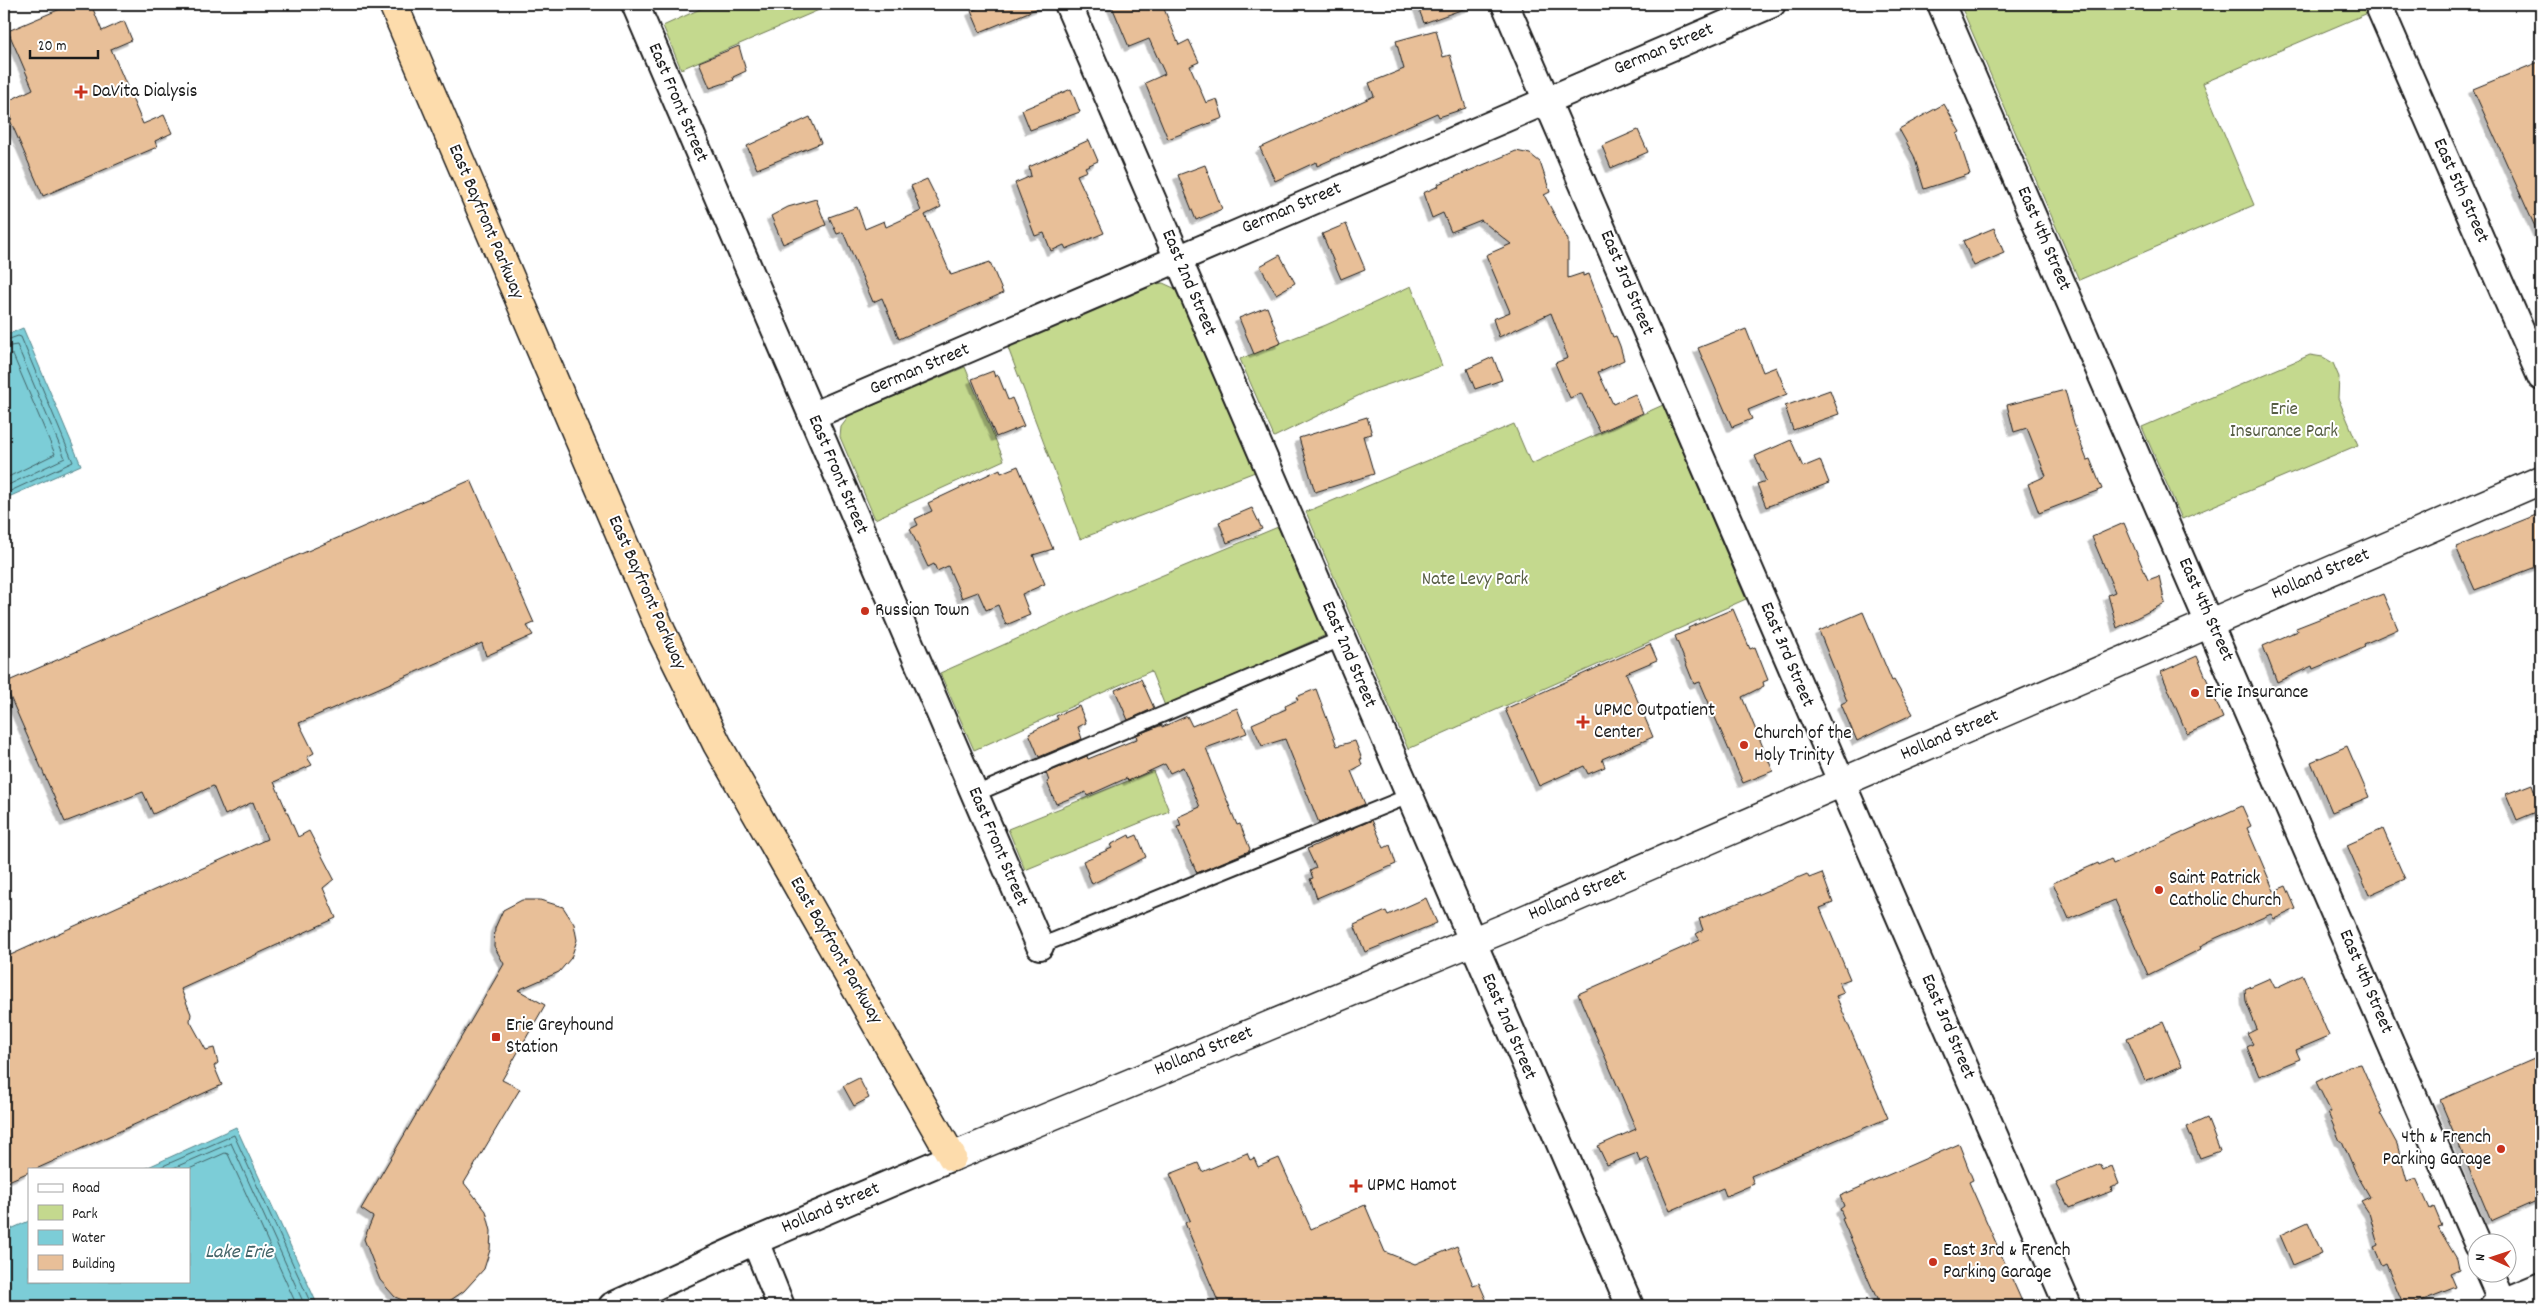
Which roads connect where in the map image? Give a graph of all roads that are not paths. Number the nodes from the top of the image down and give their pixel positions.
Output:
1 (393, 4) edge
2 (635, 4) edge
3 (1068, 4) edge
4 (1505, 4) edge
5 (1772, 4) edge
6 (1941, 4) edge
7 (2378, 4) edge
8 (1547, 100) junction
9 (1178, 258) junction
10 (2541, 377) edge
11 (812, 416) junction
12 (2541, 480) edge
13 (2210, 623) junction
14 (1341, 639) junction
15 (1841, 783) junction
16 (975, 794) junction
17 (1409, 796) junction
18 (1471, 942) junction
19 (1040, 946) joint
20 (952, 1157) junction
21 (2472, 1232) edge
22 (756, 1241) junction
23 (2492, 1282) edge
24 (2541, 1286) edge
25 (2500, 1305) edge
26 (612, 1306) edge
27 (781, 1306) edge
28 (1630, 1306) edge
29 (2068, 1306) edge

1 - 20 highway, East Bayfront Parkway
2 - 11 street, East Front Street
3 - 9 street, East 2nd Street
4 - 8 street, East 3rd Street
5 - 8 street, German Street
6 - 13 street, East 4th Street
7 - 10 street, East 5th Street
8 - 9 street, German Street
8 - 15 street, East 3rd Street
9 - 11 street, German Street
9 - 14 street, East 2nd Street
11 - 16 street, East Front Street
12 - 13 street, Holland Street
13 - 15 street, Holland Street
13 - 21 street, East 4th Street
14 - 16 lane
14 - 17 street, East 2nd Street
15 - 18 street, Holland Street
15 - 29 street, East 3rd Street
16 - 19 street, East Front Street
17 - 18 street, East 2nd Street
17 - 19 lane
18 - 20 street, Holland Street
18 - 28 street, East 2nd Street
20 - 22 street, Holland Street
22 - 26 street, Holland Street
22 - 27 street
23 - 25 street
24 - 25 street

